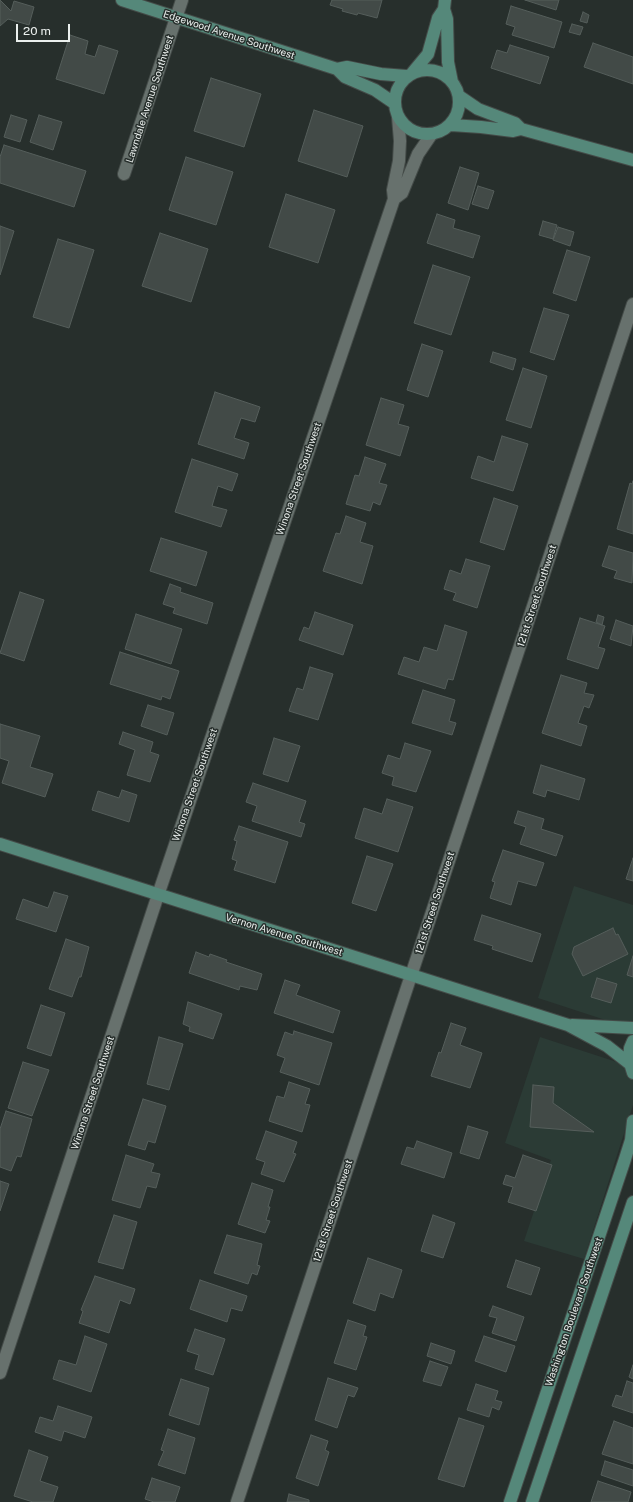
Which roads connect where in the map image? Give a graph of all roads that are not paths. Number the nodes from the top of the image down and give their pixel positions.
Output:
1 (122, 0) edge
2 (182, 0) edge
3 (444, 4) edge
4 (176, 18) junction
5 (337, 69) junction
6 (410, 74) junction
7 (452, 82) junction
8 (459, 96) junction
9 (394, 103) junction
10 (398, 117) junction
11 (451, 125) junction
12 (521, 129) junction
13 (431, 135) junction
14 (633, 160) edge
15 (124, 174) dead end
16 (394, 199) junction
17 (633, 304) edge
18 (0, 844) edge
19 (158, 895) junction
20 (412, 975) junction
21 (568, 1025) junction
22 (633, 1028) edge
23 (633, 1041) edge
24 (631, 1069) edge
25 (633, 1121) edge
26 (633, 1202) edge
27 (0, 1373) edge
28 (237, 1502) edge
29 (510, 1502) edge
30 (532, 1502) edge

1 - 4 street, Edgewood Avenue Southwest
2 - 4 street, Lawndale Avenue Southwest
3 - 6 street
3 - 7 street
4 - 5 street, Edgewood Avenue Southwest
4 - 15 street, Lawndale Avenue Southwest
5 - 6 street, Edgewood Avenue Southwest
5 - 9 street, Edgewood Avenue Southwest
6 - 7 street
6 - 9 street
7 - 8 street
8 - 11 street
8 - 12 street
9 - 10 street
10 - 13 street
10 - 16 street, Winona Street Southwest
11 - 12 street
11 - 13 street
12 - 14 street
13 - 16 street, Winona Street Southwest
16 - 19 street, Winona Street Southwest
17 - 20 street, 121st Street Southwest
18 - 19 street, Vernon Avenue Southwest
19 - 20 street, Vernon Avenue Southwest
19 - 27 street, Winona Street Southwest
20 - 21 street, Vernon Avenue Southwest
20 - 28 street, 121st Street Southwest
21 - 22 street, Vernon Avenue Southwest
21 - 24 street, Vernon Avenue Southwest
23 - 24 street
25 - 29 street, Washington Boulevard Southwest
26 - 30 street, Washington Boulevard Southwest

